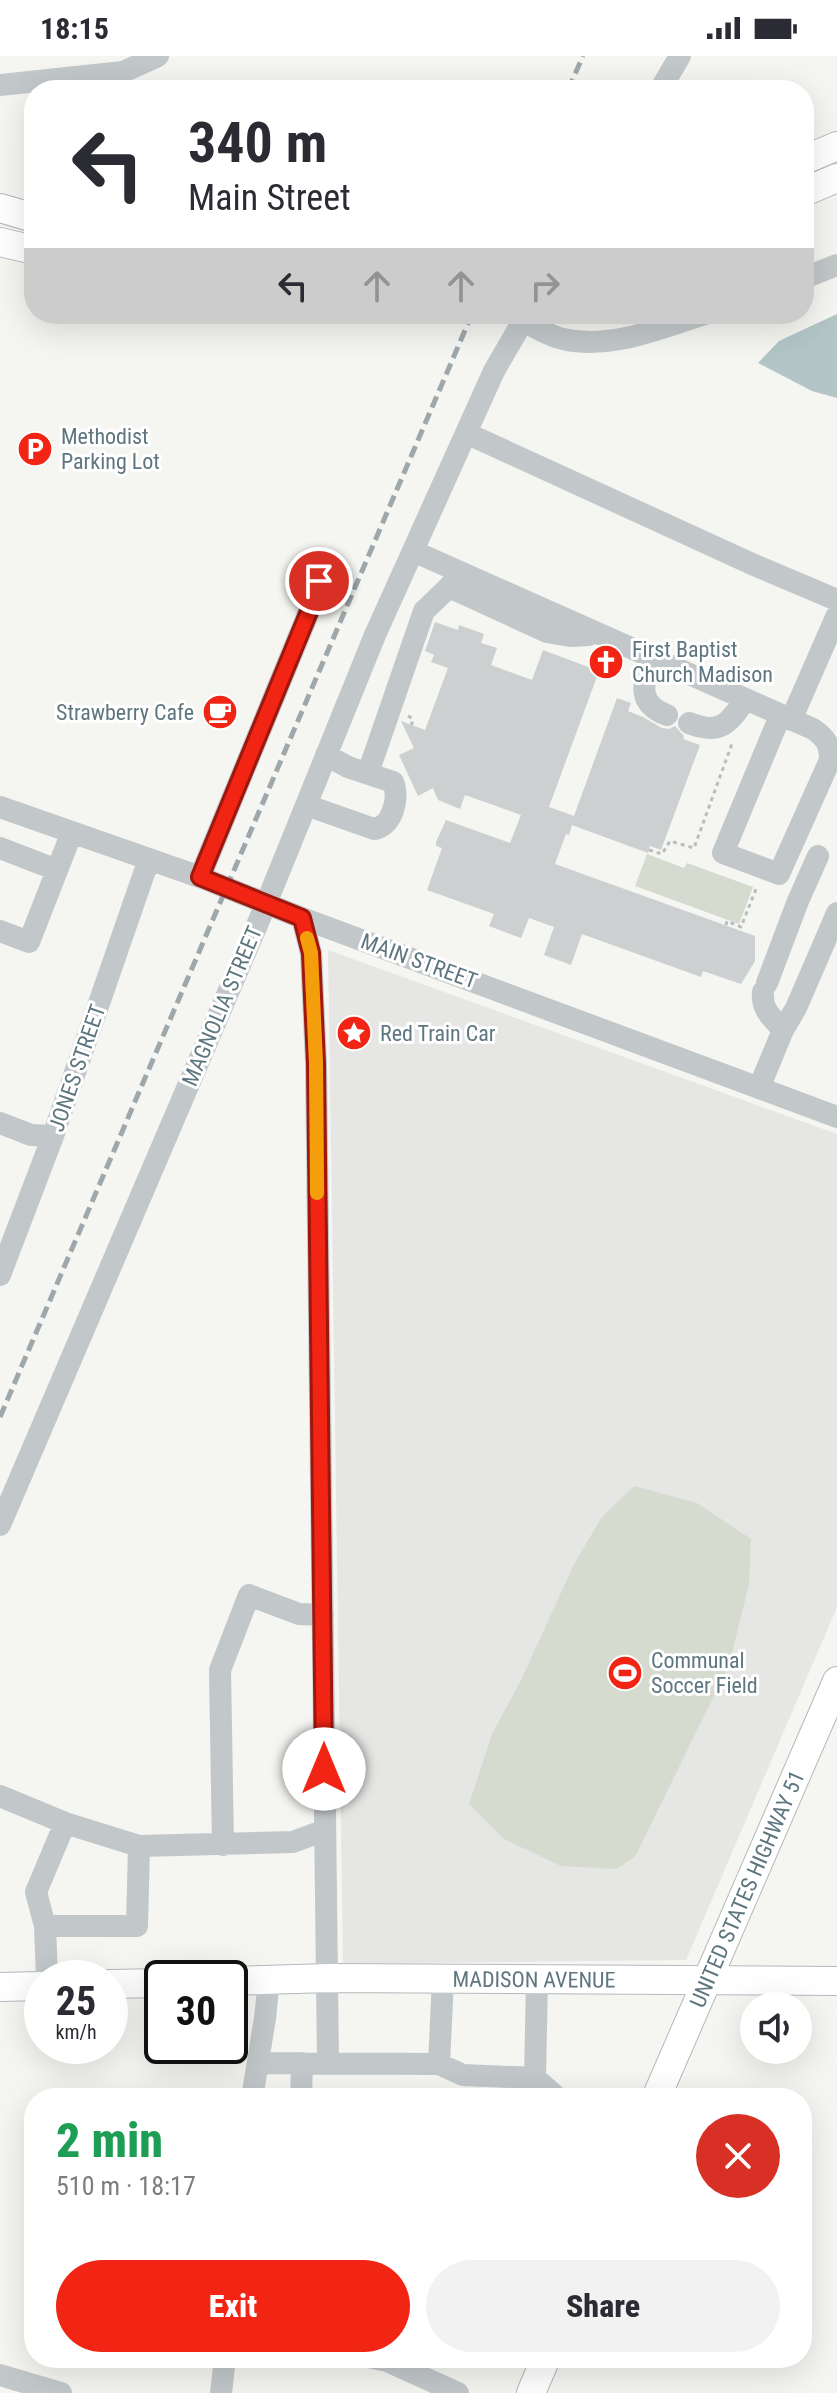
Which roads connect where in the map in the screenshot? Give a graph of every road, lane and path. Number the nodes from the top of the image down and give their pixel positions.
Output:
1 (158, 56) edge
2 (680, 56) edge
3 (47, 80) edge
4 (666, 80) edge
5 (24, 82) edge
6 (0, 85) edge
7 (837, 146) edge
8 (814, 156) edge
9 (837, 178) edge
10 (814, 188) edge
11 (0, 208) edge
12 (24, 215) edge
13 (0, 242) edge
14 (24, 248) edge
15 (837, 265) edge
16 (814, 274) edge
17 (521, 324) edge
18 (535, 324) edge
19 (672, 324) edge
20 (466, 433) junction
21 (413, 551) junction
22 (323, 565) dead end
23 (454, 580) junction
24 (837, 600) edge
25 (837, 615) edge
26 (652, 659) junction
27 (745, 700) junction
28 (667, 715) dead end
29 (786, 718) junction
30 (689, 723) dead end
31 (735, 737) dead end
32 (326, 755) junction
33 (368, 773) junction
34 (306, 805) junction
35 (0, 807) edge
36 (72, 832) junction
37 (796, 835) junction
38 (0, 848) edge
39 (649, 850) dead end
40 (149, 859) junction
41 (827, 861) edge
42 (57, 870) junction
43 (200, 877) junction
44 (756, 889) dead end
45 (266, 904) junction
46 (837, 913) edge
47 (302, 918) junction
48 (726, 925) dead end
49 (0, 931) edge
50 (783, 1030) junction
51 (759, 1088) junction
52 (837, 1117) edge
53 (0, 1123) edge
54 (53, 1136) junction
55 (0, 1275) edge
56 (0, 1525) edge
57 (323, 1615) junction
58 (836, 1685) edge
59 (0, 1796) edge
60 (65, 1823) junction
61 (325, 1830) junction
62 (223, 1845) junction
63 (139, 1846) junction
64 (45, 1926) junction
65 (46, 1960) edge
66 (329, 1978) junction
67 (443, 1979) junction
68 (537, 1979) junction
69 (269, 1980) junction
70 (705, 1980) junction
71 (248, 1981) edge
72 (837, 1981) edge
73 (24, 1986) edge
74 (0, 1987) edge
75 (258, 2063) junction
76 (302, 2063) junction
77 (328, 2063) junction
78 (439, 2064) junction
79 (535, 2078) junction
80 (499, 2087) edge
81 (254, 2088) edge
82 (301, 2088) edge
83 (546, 2088) edge
84 (660, 2088) edge
85 (224, 2368) edge
86 (403, 2368) edge
87 (542, 2368) edge
88 (0, 2375) edge
89 (61, 2393) edge
90 (221, 2393) edge
91 (458, 2393) edge
92 (531, 2393) edge

1 - 3 street
2 - 4 street
5 - 6 street
7 - 8 main road
9 - 10 main road
11 - 12 main road
13 - 14 main road
15 - 16 street
17 - 20 street, MAGNOLIA STREET
18 - 19 street
20 - 21 street, MAGNOLIA STREET
20 - 24 street
21 - 23 street
21 - 32 street, MAGNOLIA STREET
22 - 43 street
23 - 26 street
23 - 33 street
25 - 29 street
26 - 27 street
26 - 28 street
27 - 29 street
27 - 30 street
29 - 37 street
29 - 37 street
31 - 39 path
32 - 33 street
32 - 34 street, MAGNOLIA STREET
33 - 34 street
34 - 45 street, MAGNOLIA STREET
35 - 36 street, MAIN STREET
36 - 40 street, MAIN STREET
36 - 42 street
37 - 41 street
38 - 42 street
40 - 43 street, MAIN STREET
40 - 54 street, JONES STREET
41 - 50 street
42 - 49 street
43 - 45 street, MAIN STREET
44 - 48 path
45 - 47 street, MAIN STREET
45 - 56 street, MAGNOLIA STREET
46 - 50 street
47 - 51 street, MAIN STREET
47 - 57 street
50 - 51 street
51 - 52 street, MAIN STREET
53 - 54 street
54 - 55 street, JONES STREET
57 - 61 street
57 - 62 street
58 - 70 main road, UNITED STATES HIGHWAY 51
59 - 60 street
60 - 63 street
60 - 64 street
61 - 62 street
61 - 66 street
62 - 63 street
63 - 64 street
64 - 65 street
66 - 67 main road, MADISON AVENUE
66 - 69 main road, MADISON AVENUE
66 - 77 street
67 - 68 main road, MADISON AVENUE
67 - 78 street
68 - 70 main road, MADISON AVENUE
68 - 79 street
69 - 71 main road, MADISON AVENUE
69 - 75 street
70 - 72 main road, MADISON AVENUE
70 - 84 main road, UNITED STATES HIGHWAY 51
73 - 74 main road
75 - 76 street
75 - 81 street
76 - 77 street
76 - 82 street
77 - 78 street
78 - 80 street
79 - 80 street
79 - 83 street
85 - 90 street
86 - 91 street
87 - 92 main road
88 - 89 street

